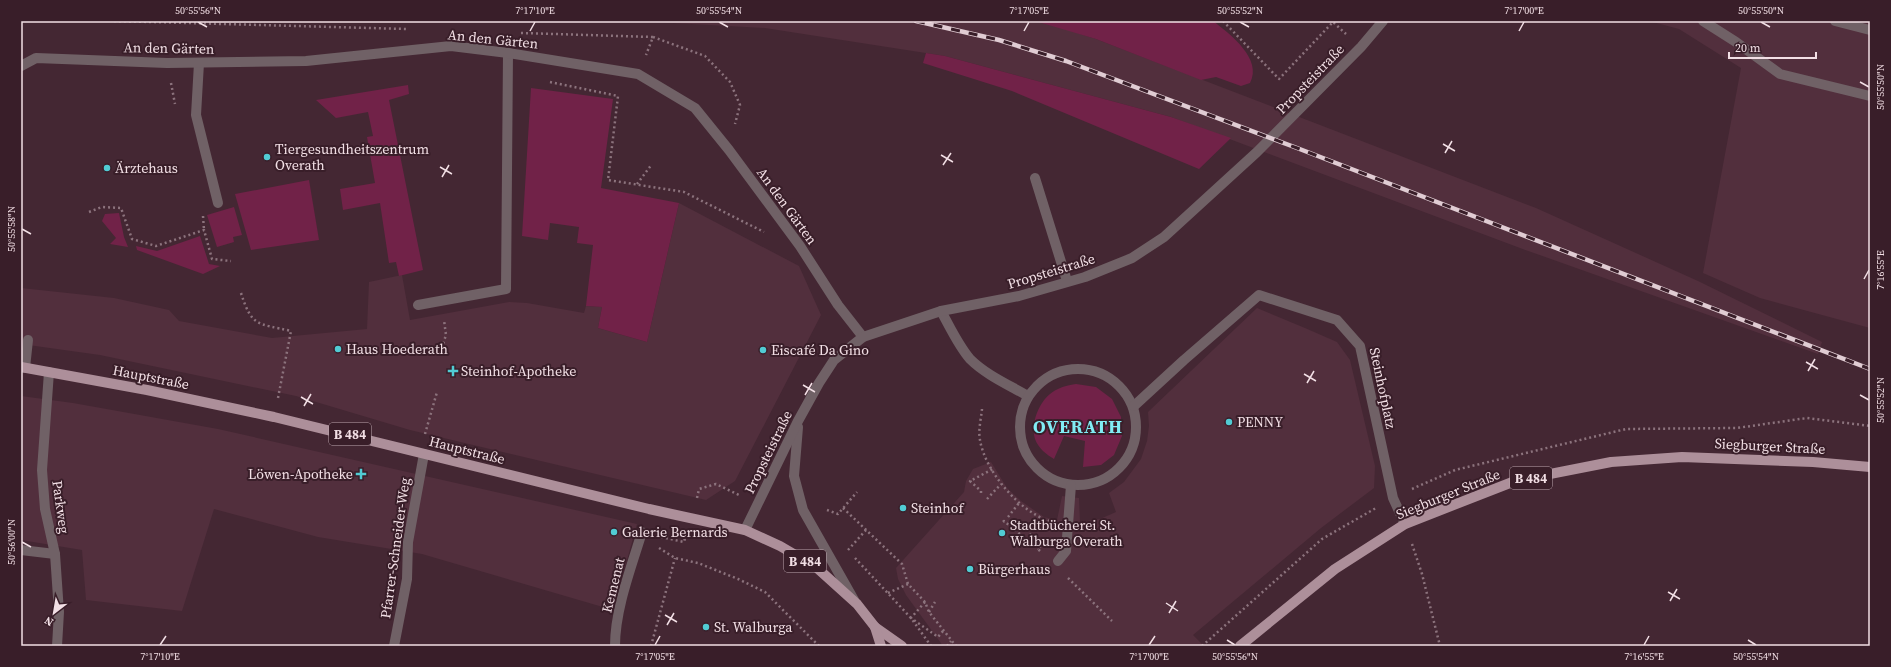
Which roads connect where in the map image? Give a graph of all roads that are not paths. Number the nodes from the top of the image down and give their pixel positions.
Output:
1 (1383, 21) edge
2 (1703, 21) edge
3 (1835, 21) edge
4 (1870, 30) edge
5 (508, 53) junction
6 (199, 63) junction
7 (21, 66) edge
8 (1870, 96) edge
9 (1035, 178) dead end
10 (218, 203) dead end
11 (1067, 281) junction
12 (418, 305) dead end
13 (941, 311) junction
14 (863, 337) junction
15 (28, 340) dead end
16 (23, 367) edge
17 (49, 372) junction
18 (1028, 396) junction
19 (1134, 406) junction
20 (798, 421) junction
21 (421, 454) junction
22 (1870, 467) edge
23 (1071, 485) junction
24 (1405, 524) junction
25 (745, 530) junction
26 (642, 532) dead end
27 (21, 550) edge
28 (55, 554) junction
29 (1058, 561) dead end
30 (857, 604) junction
31 (875, 626) junction
32 (57, 646) edge
33 (394, 646) edge
34 (614, 646) edge
35 (881, 646) edge
36 (902, 646) edge
37 (1240, 646) edge

1 - 11 street, Propsteistraße
2 - 8 street
3 - 4 street
5 - 6 street, An den Gärten
5 - 12 street
5 - 14 street, An den Gärten
6 - 7 street, An den Gärten
6 - 10 street
9 - 11 street
11 - 13 street, Propsteistraße
13 - 14 street, Propsteistraße
13 - 18 street
14 - 20 street, Propsteistraße
15 - 16 street
16 - 17 main road, Hauptstraße / B 484
17 - 21 main road, Hauptstraße / B 484
17 - 28 street, Parkweg
18 - 19 street
18 - 23 street
19 - 23 street
19 - 24 street, Steinhofplatz
20 - 25 street, Propsteistraße
20 - 30 street
21 - 25 main road, Hauptstraße / B 484
21 - 33 street, Pfarrer-Schneider-Weg
22 - 24 main road, Siegburger Straße / B 484
23 - 29 street
24 - 37 main road, Siegburger Straße / B 484
25 - 30 main road, Hauptstraße / B 484
26 - 34 street, Kemenat
27 - 28 street
28 - 32 street, Parkweg
30 - 31 main road, Hauptstraße / B 484
31 - 35 main road, Hauptstraße / B 484
31 - 36 main road, Hauptstraße / B 484

